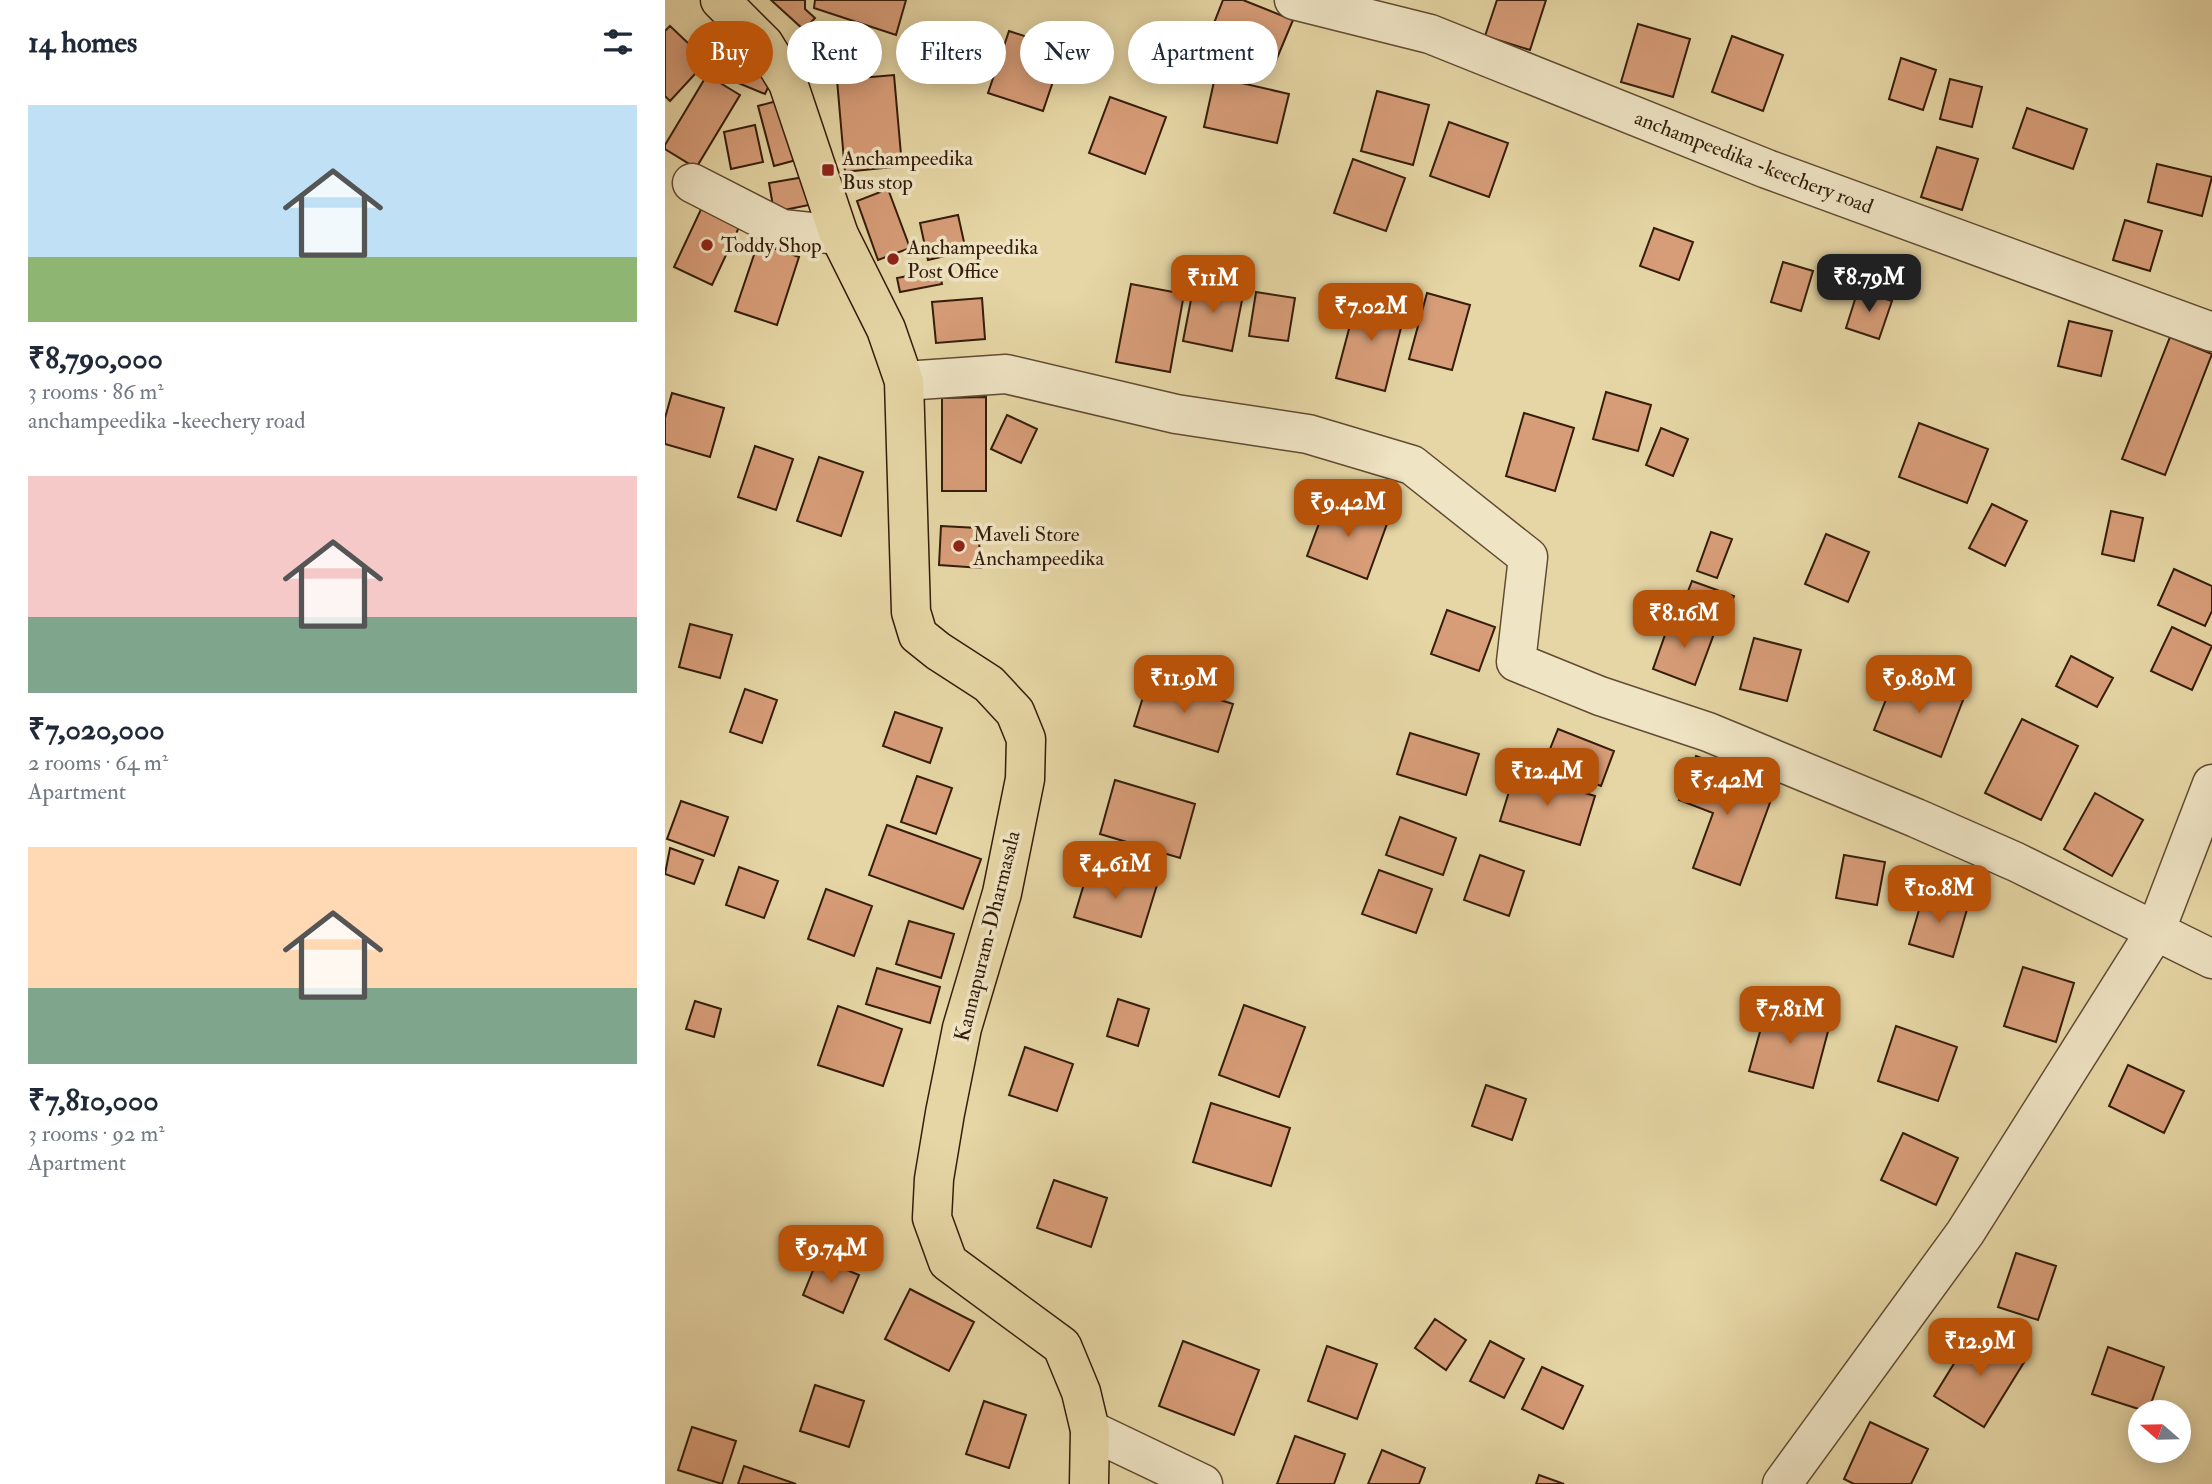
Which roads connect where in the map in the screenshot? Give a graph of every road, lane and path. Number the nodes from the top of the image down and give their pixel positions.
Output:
1 (720, 0) edge
2 (1294, 0) edge
3 (692, 183) dead end
4 (839, 235) junction
5 (2212, 332) edge
6 (904, 381) junction
7 (2212, 784) edge
8 (2155, 932) junction
9 (2212, 959) edge
10 (1090, 1430) junction
11 (1089, 1484) edge
12 (1203, 1484) edge
13 (1782, 1484) edge

1 - 4 main road, Kannapuram-Dharmasala
2 - 5 street, anchampeedika -keechery road
3 - 4 street
4 - 6 main road, Kannapuram-Dharmasala
6 - 8 street
6 - 10 main road, Kannapuram-Dharmasala
7 - 8 street
8 - 9 street
8 - 13 street
10 - 11 main road, Kannapuram-Dharmasala
10 - 12 street

